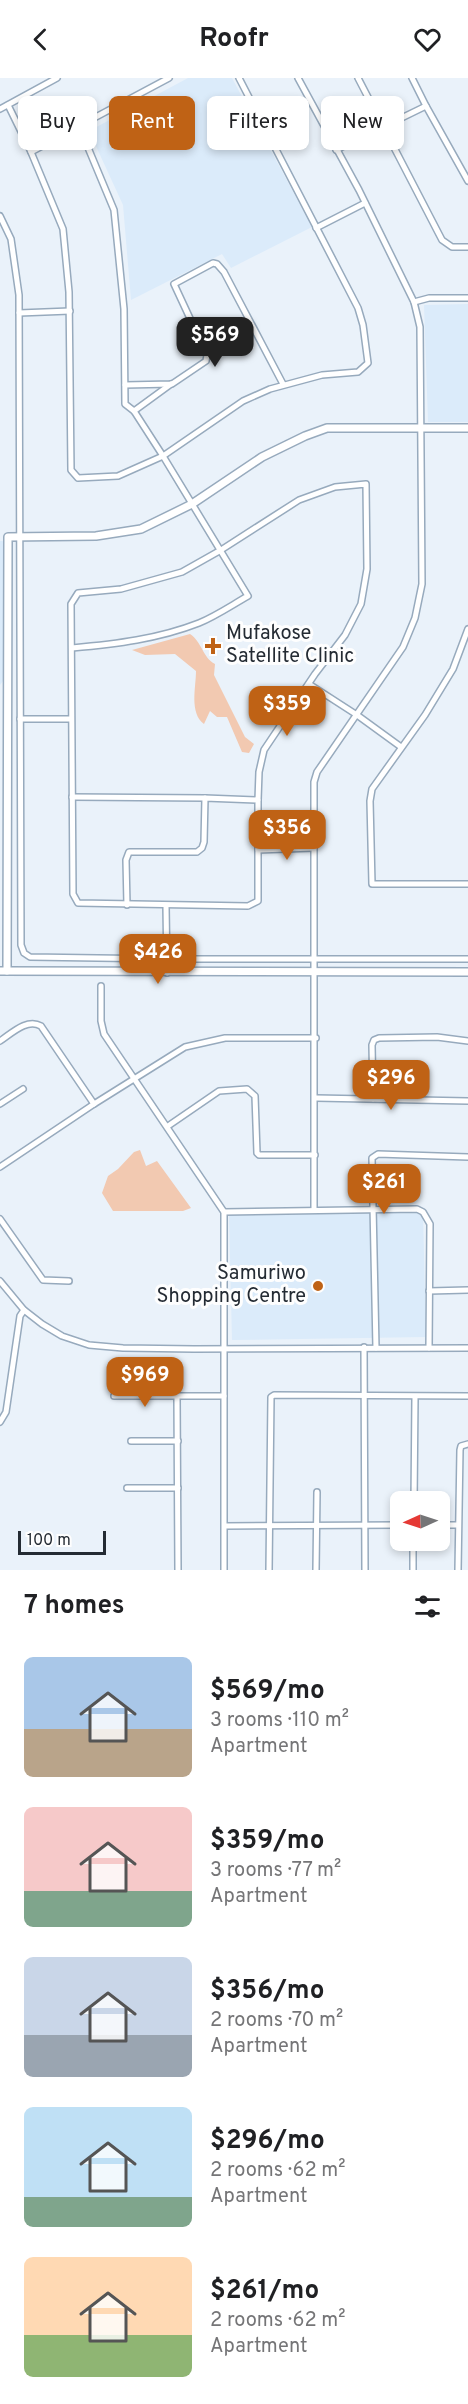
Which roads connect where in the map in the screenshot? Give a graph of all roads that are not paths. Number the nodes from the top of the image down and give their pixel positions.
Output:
1 (57, 78) edge
2 (169, 78) edge
3 (239, 78) edge
4 (298, 78) edge
5 (358, 78) edge
6 (412, 78) edge
7 (367, 96) edge
8 (8, 105) junction
9 (426, 106) junction
10 (0, 109) edge
11 (97, 116) edge
12 (404, 116) edge
13 (321, 122) edge
14 (35, 150) edge
15 (89, 150) edge
16 (336, 150) edge
17 (396, 150) edge
18 (31, 152) junction
19 (468, 181) edge
20 (365, 203) junction
21 (0, 216) edge
22 (316, 228) junction
23 (468, 247) edge
24 (468, 298) edge
25 (414, 302) junction
26 (69, 311) junction
27 (19, 313) junction
28 (172, 384) junction
29 (284, 384) junction
30 (125, 385) junction
31 (134, 411) junction
32 (422, 428) junction
33 (468, 428) edge
34 (163, 456) junction
35 (192, 504) junction
36 (19, 536) junction
37 (4, 537) edge
38 (221, 550) junction
39 (468, 629) edge
40 (72, 648) junction
41 (309, 684) junction
42 (4, 688) edge
43 (357, 715) junction
44 (20, 719) junction
45 (71, 719) junction
46 (401, 747) junction
47 (72, 797) junction
48 (205, 798) junction
49 (258, 800) junction
50 (315, 848) junction
51 (258, 850) junction
52 (468, 884) edge
53 (127, 905) junction
54 (166, 906) junction
55 (165, 959) junction
56 (315, 959) junction
57 (468, 959) edge
58 (4, 971) edge
59 (315, 972) junction
60 (468, 972) edge
61 (167, 973) junction
62 (101, 986) dead end
63 (316, 1038) junction
64 (0, 1041) edge
65 (468, 1041) edge
66 (134, 1078) junction
67 (23, 1089) dead end
68 (316, 1098) junction
69 (373, 1099) junction
70 (468, 1101) edge
71 (0, 1104) edge
72 (94, 1104) junction
73 (168, 1126) junction
74 (315, 1155) junction
75 (468, 1157) edge
76 (0, 1167) edge
77 (314, 1209) junction
78 (372, 1209) junction
79 (224, 1212) junction
80 (0, 1219) edge
81 (69, 1281) dead end
82 (1, 1283) edge
83 (468, 1290) edge
84 (429, 1291) junction
85 (24, 1310) junction
86 (364, 1347) junction
87 (376, 1347) junction
88 (429, 1348) junction
89 (468, 1348) edge
90 (223, 1349) junction
91 (114, 1396) dead end
92 (224, 1396) junction
93 (365, 1396) junction
94 (468, 1396) edge
95 (415, 1397) junction
96 (177, 1398) junction
97 (0, 1422) edge
98 (131, 1441) dead end
99 (178, 1441) junction
100 (468, 1444) edge
101 (127, 1488) dead end
102 (178, 1488) junction
103 (414, 1491) edge
104 (316, 1492) dead end
105 (365, 1524) junction
106 (316, 1525) junction
107 (390, 1525) edge
108 (450, 1525) edge
109 (458, 1525) junction
110 (225, 1526) junction
111 (269, 1526) junction
112 (413, 1551) edge
113 (178, 1570) edge
114 (224, 1570) edge
115 (269, 1570) edge
116 (316, 1570) edge
117 (365, 1570) edge
118 (412, 1570) edge
119 (458, 1570) edge

1 - 8 street
2 - 11 street
3 - 22 street
4 - 13 street
5 - 7 street
6 - 9 street
8 - 10 street
8 - 18 street
9 - 12 street
9 - 19 street
14 - 18 street
15 - 30 street
16 - 20 street
17 - 23 street
18 - 26 street
20 - 22 street
20 - 25 street
21 - 27 street
22 - 29 street
24 - 25 street
25 - 32 street
26 - 27 street
26 - 34 street
27 - 36 street
28 - 29 street
28 - 30 street
28 - 31 street
29 - 34 street
30 - 31 street
31 - 34 street
32 - 33 street
32 - 35 street
32 - 43 street
34 - 35 street
35 - 36 street
35 - 38 street
36 - 37 street
36 - 44 street
37 - 42 street
38 - 40 street
38 - 40 street
38 - 41 street
39 - 46 street
40 - 45 street
41 - 43 street
41 - 49 street
42 - 58 street
43 - 46 street
43 - 50 street
44 - 45 street
44 - 55 street
45 - 47 street
46 - 52 street
47 - 48 street
47 - 53 street
48 - 49 street
48 - 53 street
49 - 51 street
50 - 51 street
50 - 56 street
51 - 54 street
53 - 54 street
54 - 55 street
55 - 56 street
55 - 61 street
56 - 57 street
56 - 59 street
58 - 61 street
59 - 60 street
59 - 61 street
59 - 63 street
62 - 66 street
63 - 66 street
63 - 68 street
64 - 72 street
65 - 69 street
66 - 72 street
66 - 73 street
67 - 71 street
68 - 69 street
68 - 74 street
69 - 70 street
72 - 76 street
73 - 74 street
73 - 79 street
74 - 77 street
75 - 78 street
77 - 78 street
77 - 79 street
78 - 84 street
78 - 87 street
79 - 90 street
80 - 81 street
82 - 85 street
83 - 84 street
84 - 88 street
85 - 90 street
85 - 97 street
86 - 87 street
86 - 90 street
86 - 93 street
87 - 88 street
88 - 89 street
90 - 92 street
91 - 96 street
92 - 96 street
92 - 110 street
93 - 95 street
93 - 105 street
93 - 111 street
94 - 95 street
95 - 103 street
96 - 99 street
98 - 99 street
99 - 102 street
100 - 109 street
101 - 102 street
102 - 113 street
104 - 106 street
105 - 106 street
105 - 107 street
105 - 117 street
106 - 111 street
106 - 116 street
108 - 109 street
109 - 119 street
110 - 111 street
110 - 114 street
111 - 115 street
112 - 118 street

